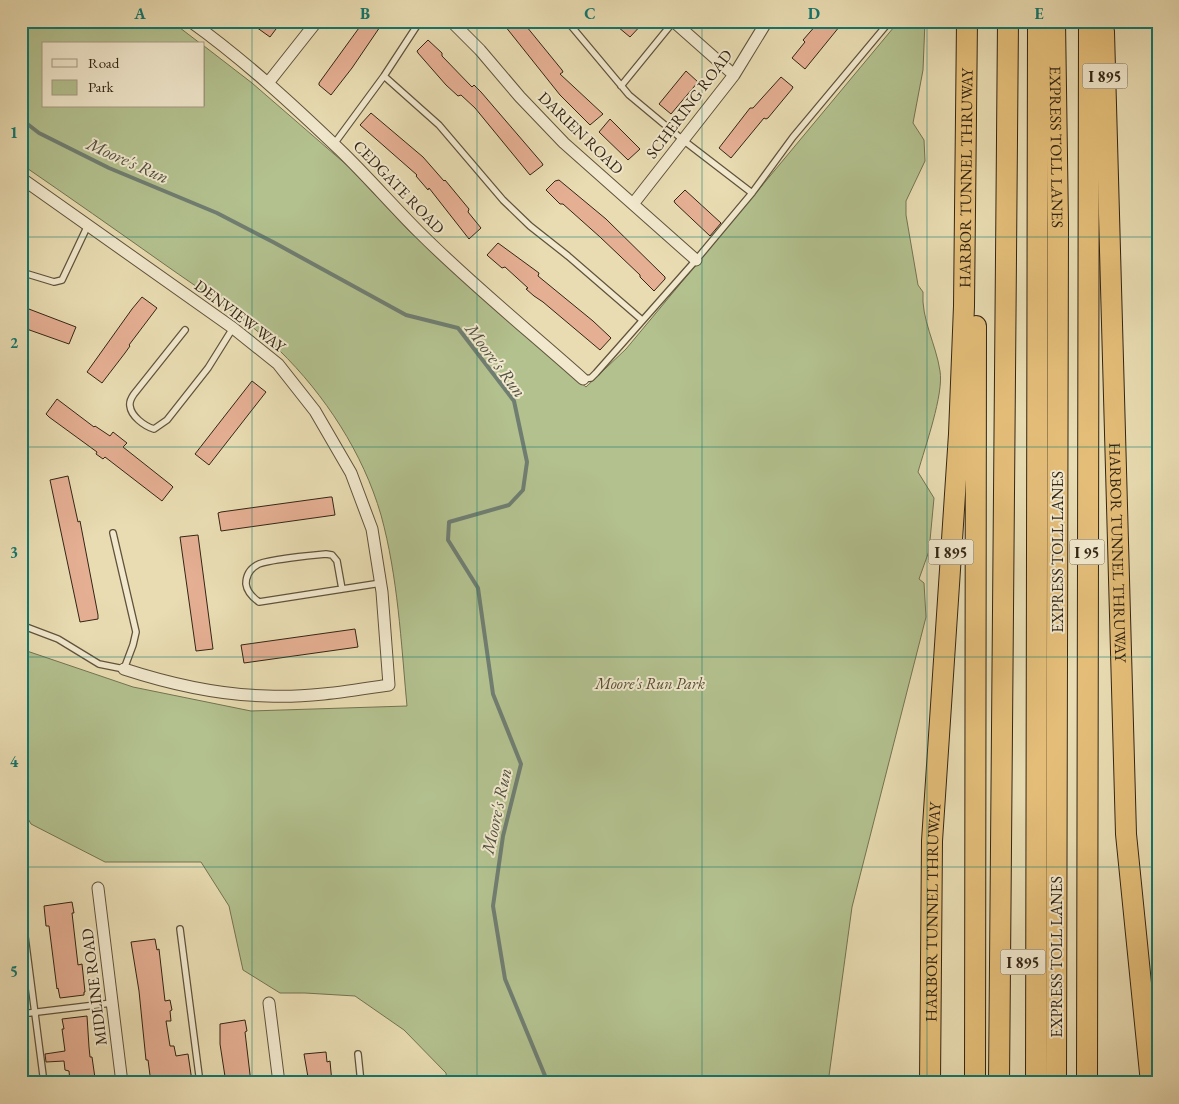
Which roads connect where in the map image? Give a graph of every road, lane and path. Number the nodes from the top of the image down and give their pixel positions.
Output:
1 (190, 21) edge
2 (211, 21) edge
3 (317, 21) edge
4 (420, 21) edge
5 (451, 21) edge
6 (567, 21) edge
7 (767, 21) edge
8 (890, 21) edge
9 (967, 21) edge
10 (980, 21) edge
11 (1008, 21) edge
12 (1025, 21) edge
13 (1038, 21) edge
14 (1056, 21) edge
15 (1089, 21) edge
16 (1101, 21) edge
17 (674, 22) edge
18 (203, 31) junction
19 (734, 75) junction
20 (384, 76) junction
21 (268, 83) junction
22 (621, 86) junction
23 (683, 140) junction
24 (334, 144) junction
25 (21, 178) edge
26 (752, 193) junction
27 (633, 204) junction
28 (88, 225) junction
29 (696, 260) junction
30 (21, 272) edge
31 (642, 320) junction
32 (233, 328) junction
33 (185, 330) dead end
34 (583, 379) joint
35 (113, 534) dead end
36 (381, 584) junction
37 (342, 590) junction
38 (21, 625) edge
39 (124, 669) junction
40 (1030, 840) junction
41 (98, 888) dead end
42 (21, 906) edge
43 (180, 929) dead end
44 (269, 1003) dead end
45 (112, 1004) junction
46 (35, 1013) junction
47 (21, 1014) edge
48 (358, 1054) dead end
49 (44, 1083) edge
50 (122, 1083) edge
51 (200, 1083) edge
52 (279, 1083) edge
53 (361, 1083) edge
54 (930, 1083) edge
55 (974, 1083) edge
56 (999, 1083) edge
57 (1022, 1083) edge
58 (1036, 1083) edge
59 (1056, 1083) edge
60 (1086, 1083) edge
61 (1151, 1083) edge

1 - 18 street, CEDGATE ROAD
2 - 18 lane
3 - 21 street
4 - 20 lane
5 - 27 street, DARIEN ROAD
6 - 22 lane
7 - 19 street, SCHERING ROAD
8 - 26 lane
9 - 54 highway, HARBOR TUNNEL THRUWAY / I 895
10 - 55 highway
11 - 56 highway
12 - 40 highway, EXPRESS TOLL LANES
13 - 40 highway, EXPRESS TOLL LANES
14 - 59 highway, EXPRESS TOLL LANES
15 - 60 highway, I 95
16 - 61 highway, HARBOR TUNNEL THRUWAY / I 895
17 - 19 street
17 - 22 lane
18 - 21 street, CEDGATE ROAD
19 - 23 street, SCHERING ROAD
20 - 24 lane
20 - 31 lane
21 - 24 street, CEDGATE ROAD
22 - 23 lane
23 - 26 lane
23 - 27 street, SCHERING ROAD
24 - 34 street, CEDGATE ROAD
25 - 28 street, DENVIEW WAY
26 - 29 lane
27 - 29 street, DARIEN ROAD
28 - 30 lane
28 - 32 street, DENVIEW WAY
29 - 31 lane
31 - 34 lane
32 - 33 lane
32 - 36 street, DENVIEW WAY
35 - 39 lane
36 - 37 lane
36 - 39 street, DENVIEW WAY
37 - 37 lane
38 - 39 lane
40 - 57 highway, EXPRESS TOLL LANES / I 895
40 - 58 highway, EXPRESS TOLL LANES
41 - 45 street, MIDLINE ROAD
42 - 46 lane
43 - 51 lane
44 - 52 street
45 - 46 lane
45 - 50 street, MIDLINE ROAD
46 - 47 lane
46 - 49 lane
48 - 53 lane

